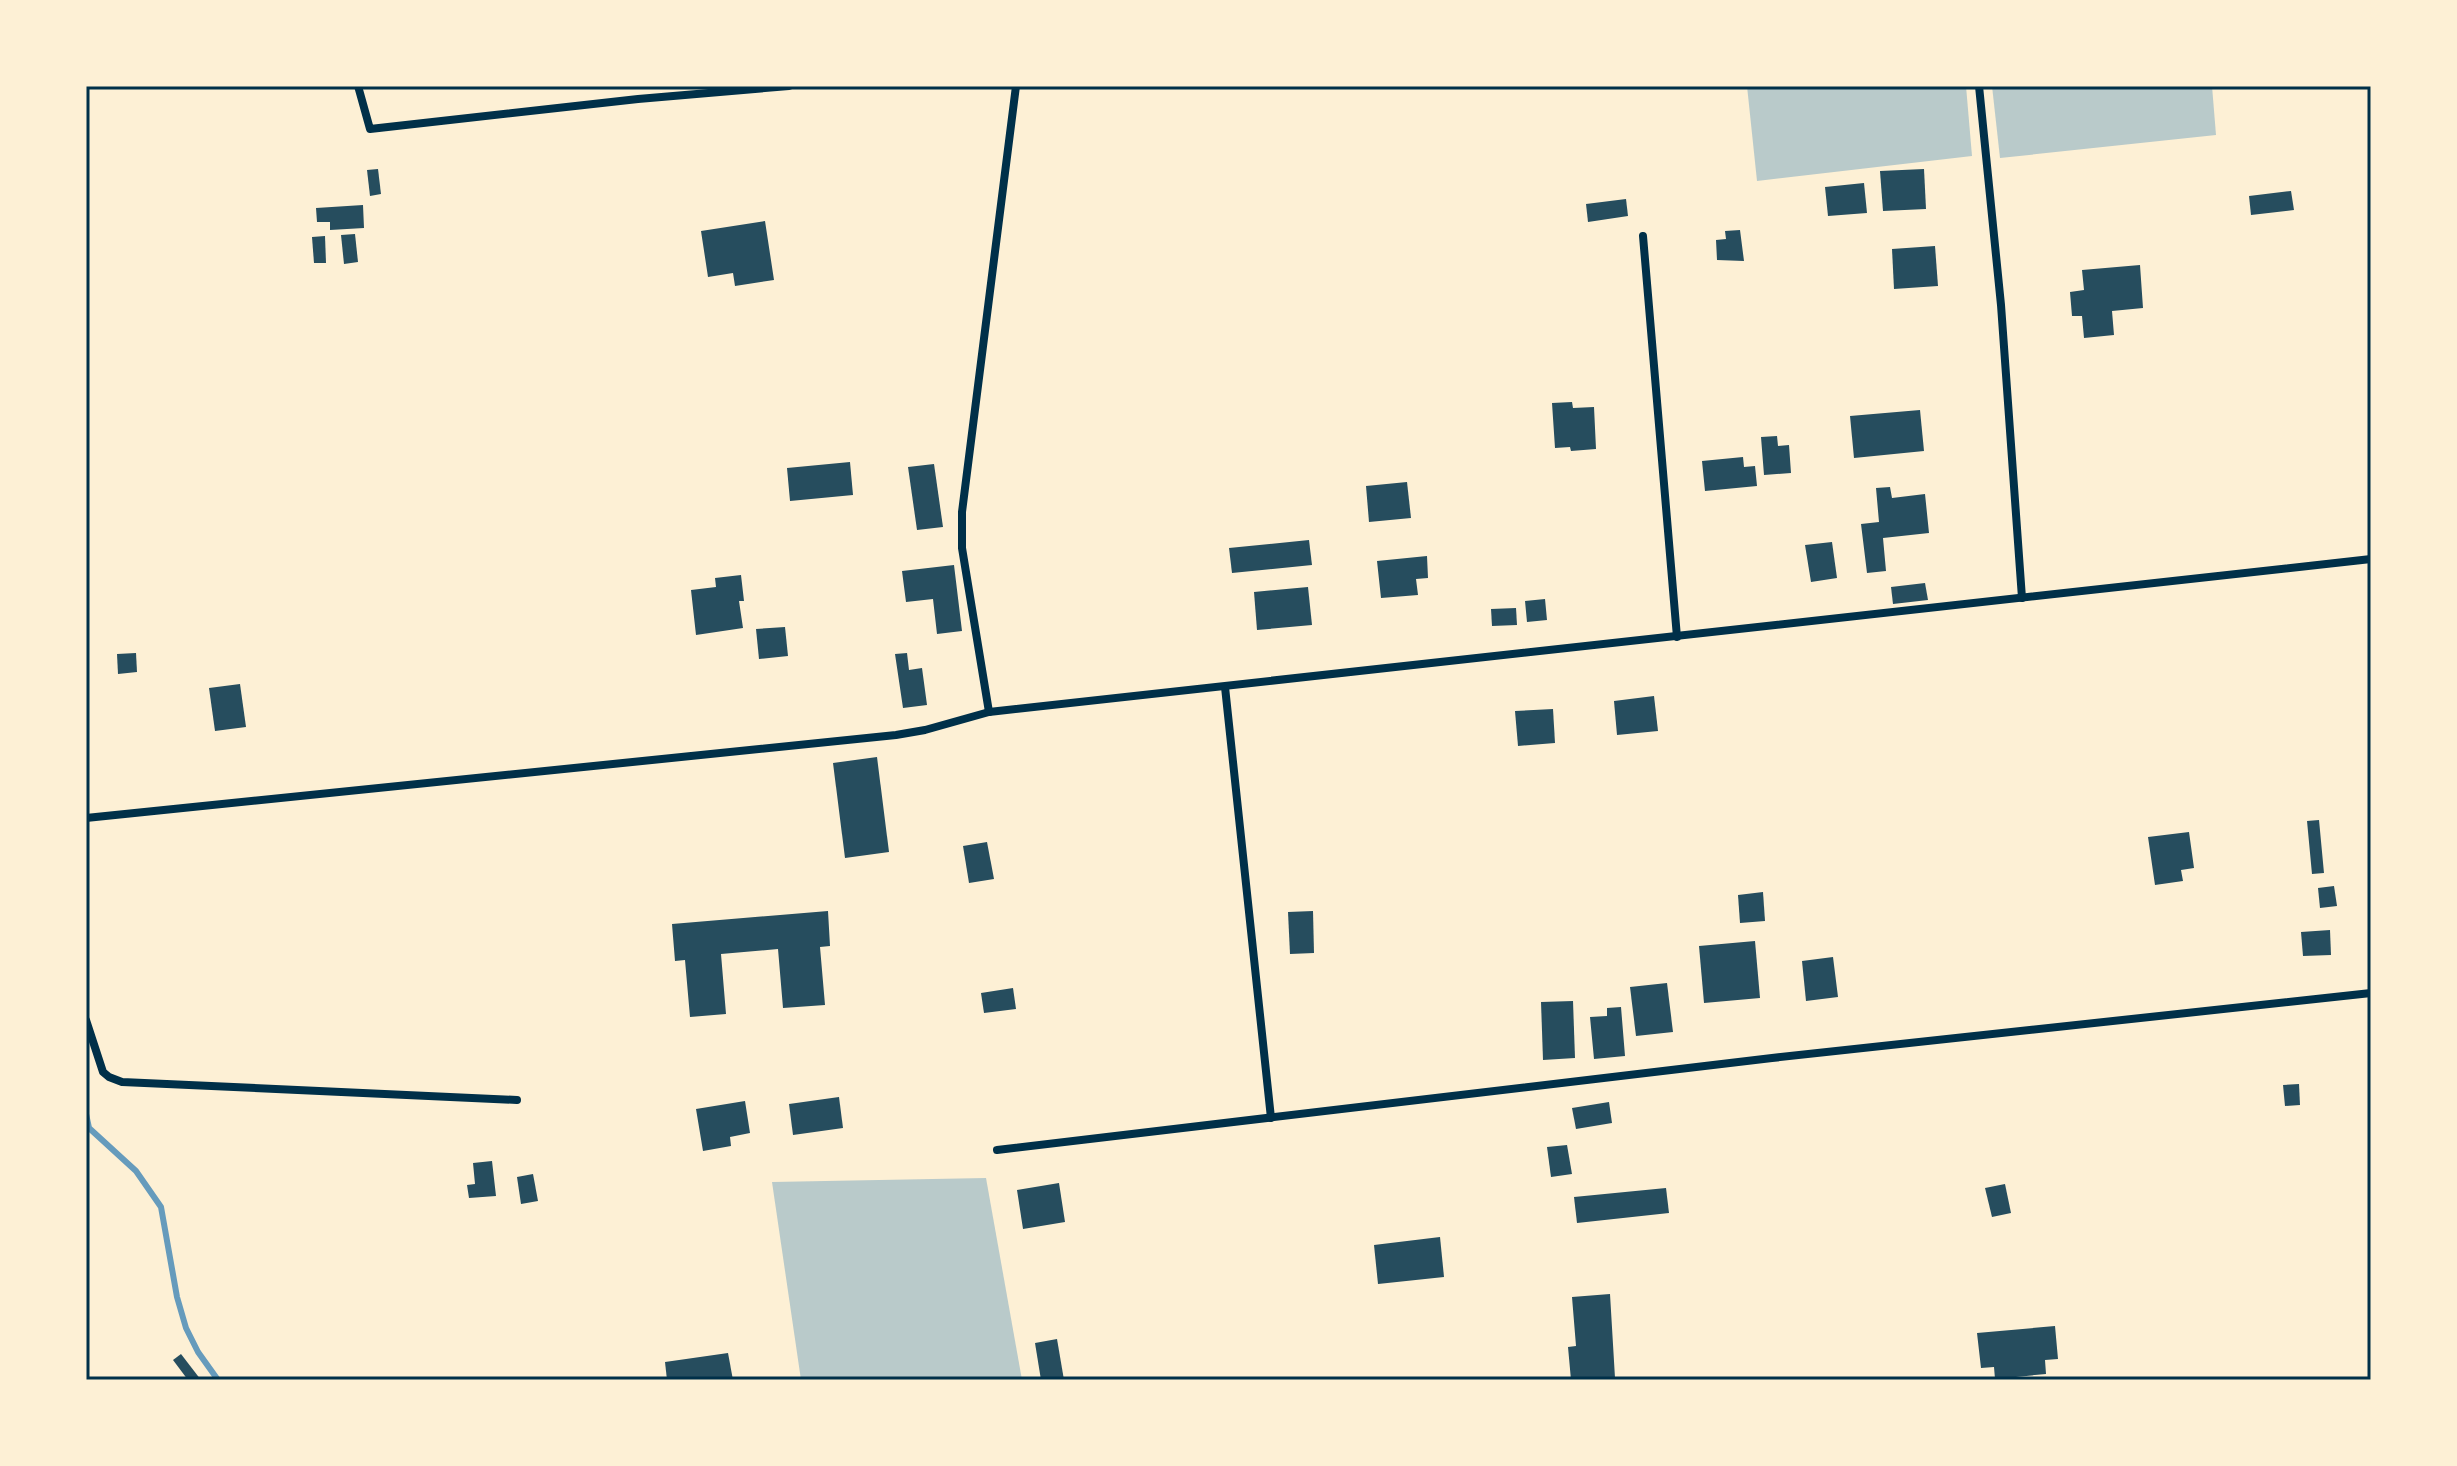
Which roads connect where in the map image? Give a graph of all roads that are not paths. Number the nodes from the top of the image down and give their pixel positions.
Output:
1 (358, 86) edge
2 (789, 86) edge
3 (1016, 86) edge
4 (1979, 86) edge
5 (1643, 236) dead end
6 (2371, 559) edge
7 (2022, 598) junction
8 (1677, 637) junction
9 (1225, 687) junction
10 (989, 712) junction
11 (86, 818) edge
12 (2371, 993) edge
13 (86, 1020) edge
14 (517, 1100) dead end
15 (1271, 1118) junction
16 (997, 1150) dead end

1 - 2 street
3 - 10 street
4 - 7 street
5 - 8 street
6 - 7 street
7 - 8 street
8 - 9 street
9 - 10 street
9 - 15 street
10 - 11 street
12 - 15 street
13 - 14 street
15 - 16 street

